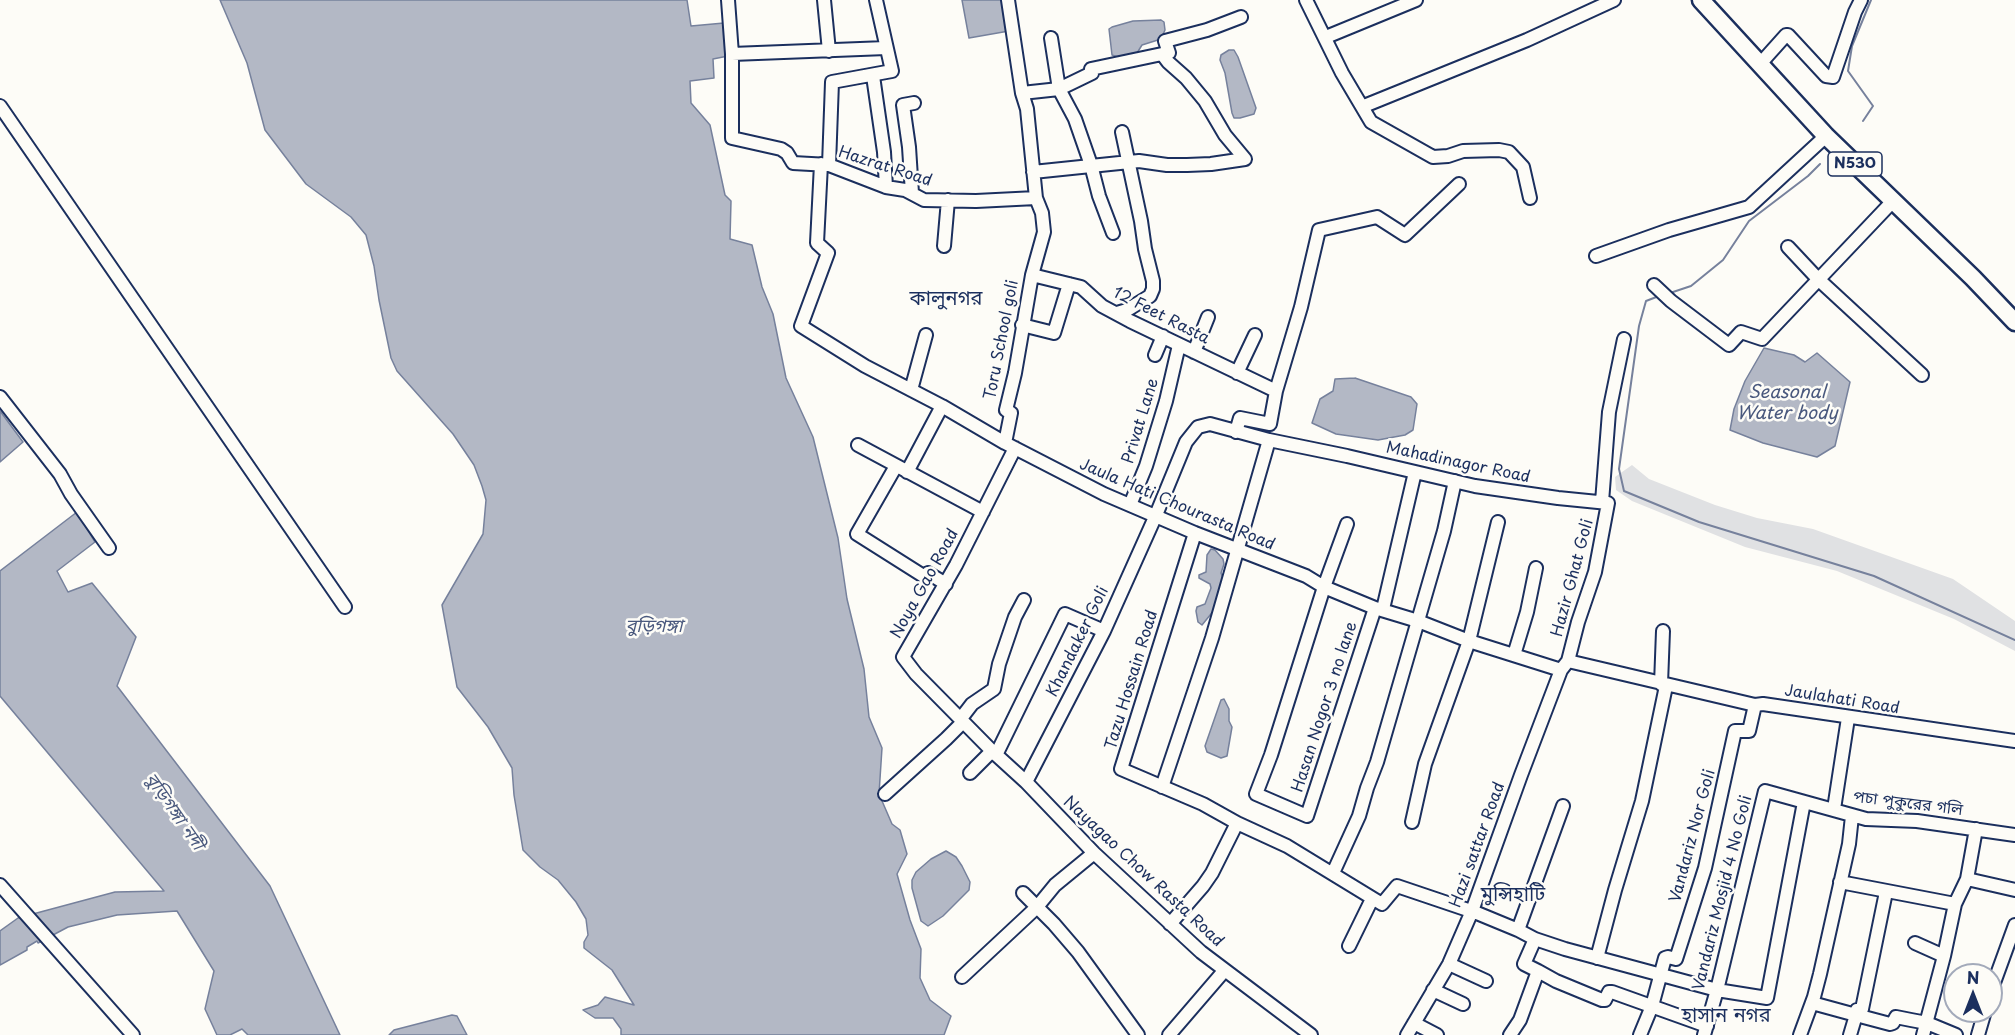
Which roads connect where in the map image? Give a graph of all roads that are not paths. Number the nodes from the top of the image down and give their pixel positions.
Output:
1 (728, 0) edge
2 (824, 0) edge
3 (876, 0) edge
4 (1008, 0) edge
5 (1306, 0) edge
6 (1416, 0) edge
7 (1614, 0) edge
8 (1701, 0) edge
9 (1861, 0) edge
10 (1240, 17) dead end
11 (1326, 37) junction
12 (1051, 38) dead end
13 (886, 48) junction
14 (830, 51) junction
15 (732, 54) junction
16 (1162, 54) junction
17 (1760, 64) junction
18 (873, 76) junction
19 (1059, 88) junction
20 (1022, 93) junction
21 (914, 103) dead end
22 (0, 106) edge
23 (1364, 106) junction
24 (1122, 132) dead end
25 (1826, 136) junction
26 (1129, 162) junction
27 (825, 165) junction
28 (1091, 165) junction
29 (1033, 172) junction
30 (1459, 184) dead end
31 (886, 187) junction
32 (912, 193) junction
33 (1036, 198) junction
34 (1530, 198) dead end
35 (948, 200) junction
36 (1893, 201) junction
37 (1113, 233) dead end
38 (944, 246) dead end
39 (1788, 247) dead end
40 (1596, 256) dead end
41 (1032, 275) junction
42 (1818, 279) junction
43 (1069, 284) junction
44 (1656, 288) dead end
45 (1117, 312) junction
46 (1208, 317) dead end
47 (2015, 322) edge
48 (1022, 325) junction
49 (926, 335) dead end
50 (1255, 335) dead end
51 (1163, 336) junction
52 (1624, 339) dead end
53 (1179, 345) junction
54 (1194, 352) junction
55 (1155, 354) dead end
56 (1238, 373) junction
57 (1922, 375) dead end
58 (911, 390) junction
59 (1276, 391) junction
60 (0, 397) edge
61 (942, 406) junction
62 (1213, 426) joint
63 (1236, 432) junction
64 (1269, 440) junction
65 (858, 445) dead end
66 (1010, 445) junction
67 (902, 469) junction
68 (1415, 472) junction
69 (1455, 481) junction
70 (1605, 502) junction
71 (1130, 505) junction
72 (983, 512) junction
73 (1156, 515) junction
74 (1498, 522) dead end
75 (1347, 524) dead end
76 (1195, 533) junction
77 (109, 548) dead end
78 (1237, 550) junction
79 (1536, 568) dead end
80 (946, 584) junction
81 (1324, 587) junction
82 (1024, 600) dead end
83 (345, 607) dead end
84 (1379, 608) junction
85 (1418, 621) junction
86 (1104, 631) junction
87 (1663, 632) dead end
88 (1469, 641) junction
89 (1514, 655) junction
90 (1565, 665) junction
91 (1663, 685) junction
92 (1755, 705) junction
93 (1848, 718) junction
94 (963, 722) junction
95 (2015, 741) edge
96 (994, 753) junction
97 (970, 773) dead end
98 (1026, 782) junction
99 (1162, 787) junction
100 (885, 794) dead end
101 (1801, 801) junction
102 (1563, 806) dead end
103 (1834, 809) junction
104 (1852, 816) junction
105 (1412, 822) dead end
106 (1237, 824) junction
107 (1976, 829) junction
108 (2015, 835) edge
109 (1094, 853) junction
110 (1333, 873) junction
111 (1967, 879) junction
112 (1840, 882) junction
113 (0, 885) edge
114 (2015, 890) edge
115 (1886, 892) junction
116 (1023, 893) dead end
117 (1372, 899) junction
118 (1955, 904) junction
119 (1037, 907) junction
120 (1472, 911) junction
121 (1170, 924) junction
122 (2015, 925) edge
123 (1518, 930) junction
124 (1534, 939) junction
125 (1915, 943) dead end
126 (1349, 946) dead end
127 (1944, 956) junction
128 (1597, 958) junction
129 (2001, 963) edge
130 (1449, 964) junction
131 (1224, 970) junction
132 (1538, 971) junction
133 (1661, 975) junction
134 (962, 977) dead end
135 (1486, 981) dead end
136 (1433, 990) junction
137 (1717, 990) junction
138 (1812, 1003) junction
139 (1463, 1004) dead end
140 (1652, 1006) junction
141 (1856, 1015) junction
142 (1414, 1023) junction
143 (1925, 1029) edge
144 (1705, 1030) edge
145 (133, 1035) edge
146 (1138, 1035) edge
147 (1170, 1035) edge
148 (1311, 1035) edge
149 (1407, 1035) edge
150 (1437, 1035) edge
151 (1510, 1035) edge
152 (1640, 1035) edge
153 (1800, 1035) edge
154 (1850, 1035) edge
155 (1956, 1035) edge

1 - 15 street
2 - 14 street
3 - 13 street
4 - 20 street, Toru School goli
5 - 11 street
6 - 11 street
7 - 23 street
8 - 17 highway, N530
9 - 17 street
10 - 16 street
11 - 23 street
12 - 19 street
13 - 14 street
13 - 18 street
14 - 15 street
15 - 27 street, Hazrat Road
16 - 19 street
16 - 26 street
17 - 25 highway, N530
18 - 27 street
18 - 31 street
19 - 20 street
19 - 28 street
20 - 29 street, Toru School goli
21 - 32 street
22 - 83 street
23 - 34 street
24 - 26 street
25 - 36 highway, N530
25 - 40 street
26 - 28 street
26 - 45 street
27 - 31 street, Hazrat Road
27 - 58 street, Jaula Hati Chourasta Road
28 - 29 street
28 - 37 street
29 - 33 street, Toru School goli
30 - 59 street
31 - 32 street, Hazrat Road
32 - 35 street, Hazrat Road
33 - 35 street, Hazrat Road
33 - 41 street, Toru School goli
35 - 38 street
36 - 42 street
36 - 47 highway, N530
39 - 42 street
41 - 43 street, 12 Feet Rasta
41 - 48 street, Toru School goli
42 - 44 street
42 - 57 street
43 - 45 street, 12 Feet Rasta
43 - 48 street
45 - 51 street, 12 Feet Rasta
46 - 54 street
48 - 66 street, Toru School goli
49 - 58 street
50 - 56 street
51 - 53 street, 12 Feet Rasta
51 - 55 street
52 - 70 street, Hazir Ghat Goli
53 - 54 street, 12 Feet Rasta
53 - 71 street, Privat Lane
54 - 56 street, 12 Feet Rasta
56 - 59 street, 12 Feet Rasta
58 - 61 street, Jaula Hati Chourasta Road
59 - 63 street
60 - 77 street
61 - 66 street, Jaula Hati Chourasta Road
61 - 67 street
62 - 63 street, Mahadinagor Road
62 - 73 street, Khandaker Goli
63 - 64 street, Mahadinagor Road
64 - 68 street, Mahadinagor Road
64 - 78 street
65 - 67 street
66 - 71 street, Jaula Hati Chourasta Road
66 - 72 street, Noya Gao Road
67 - 72 street
67 - 80 street
68 - 69 street, Mahadinagor Road
68 - 84 street, Hasan Nogor 3 no lane
69 - 70 street, Mahadinagor Road
69 - 85 street
70 - 90 street, Hazir Ghat Goli
71 - 73 street, Jaula Hati Chourasta Road
72 - 80 street, Noya Gao Road
73 - 76 street, Jaula Hati Chourasta Road
73 - 86 street, Khandaker Goli
74 - 88 street
75 - 81 street
76 - 78 street, Jaula Hati Chourasta Road
76 - 99 street, Tazu Hossain Road
78 - 81 street, Jaula Hati Chourasta Road
78 - 99 street
79 - 89 street
80 - 94 street, Noya Gao Road
81 - 84 street, Jaula Hati Chourasta Road
81 - 84 street, Hasan Nogor 3 no lane
82 - 94 street
84 - 85 street, Jaula Hati Chourasta Road
85 - 88 street, Jaula Hati Chourasta Road
85 - 110 street
86 - 96 street
86 - 98 street, Khandaker Goli
87 - 91 street
88 - 89 street, Jaula Hati Chourasta Road
88 - 105 street
89 - 90 street, Jaula Hati Chourasta Road
90 - 91 street, Jaula Hati Chourasta Road
90 - 120 street, Hazi sattar Road
91 - 92 street, Jaulahati Road
91 - 128 street
92 - 93 street, Jaulahati Road
92 - 133 street, Vandariz Nor Goli
93 - 95 street, Jaulahati Road
93 - 103 street
94 - 96 street, Nayagao Chow Rasta Road
94 - 100 street
96 - 97 street
96 - 98 street, Nayagao Chow Rasta Road
98 - 109 street, Nayagao Chow Rasta Road
99 - 106 street, Tazu Hossain Road
101 - 103 street, পচা পুকুরের গলি
101 - 137 street, Vandariz Mosjid 4 No Goli
101 - 137 street
102 - 123 street
103 - 104 street, পচা পুকুরের গলি
104 - 107 street, পচা পুকুরের গলি
104 - 112 street
106 - 110 street, Tazu Hossain Road
106 - 121 street
107 - 108 street, পচা পুকুরের গলি
107 - 111 street
109 - 119 street
109 - 121 street, Nayagao Chow Rasta Road
110 - 117 street, Tazu Hossain Road
111 - 114 street
111 - 118 street
112 - 115 street
112 - 138 street
113 - 145 street
115 - 118 street
115 - 141 street
116 - 119 street
117 - 120 street
117 - 126 street
118 - 127 street
119 - 134 street
119 - 146 street
120 - 123 street
120 - 130 street, Hazi sattar Road
121 - 131 street, Nayagao Chow Rasta Road
122 - 129 street
123 - 124 street
124 - 128 street
124 - 132 street
125 - 127 street
127 - 143 street
128 - 133 street
130 - 135 street
130 - 136 street, Hazi sattar Road
131 - 147 street
131 - 148 street, Nayagao Chow Rasta Road
132 - 140 street
132 - 151 street
133 - 137 street
133 - 140 street
136 - 139 street
136 - 142 street, Hazi sattar Road
137 - 144 street, Vandariz Mosjid 4 No Goli
138 - 141 street
138 - 153 street
140 - 144 street
140 - 152 street
141 - 143 street
141 - 154 street
142 - 149 street, Hazi sattar Road
142 - 150 street
143 - 155 street

